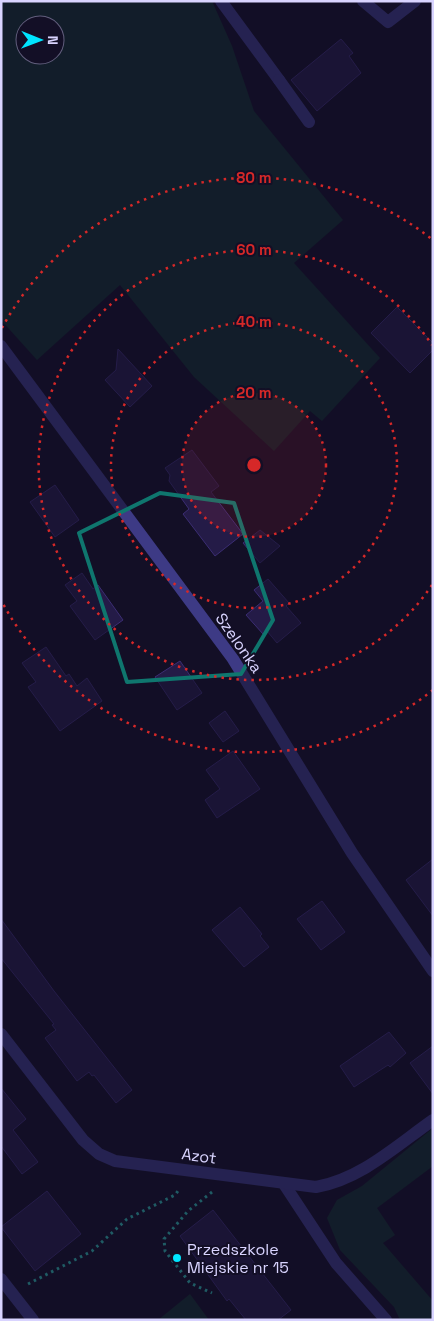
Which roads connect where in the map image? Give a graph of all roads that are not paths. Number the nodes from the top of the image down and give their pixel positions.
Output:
1 (221, 1) edge
2 (363, 1) edge
3 (415, 1) edge
4 (309, 122) dead end
5 (1, 346) edge
6 (433, 971) edge
7 (1, 1034) edge
8 (433, 1120) edge
9 (284, 1184) junction
10 (1, 1279) edge
11 (34, 1320) edge
12 (386, 1320) edge

1 - 4 street
2 - 3 street
5 - 6 street, Szelonka
7 - 9 street, Azot
8 - 9 street, Azot
9 - 12 street
10 - 11 street

